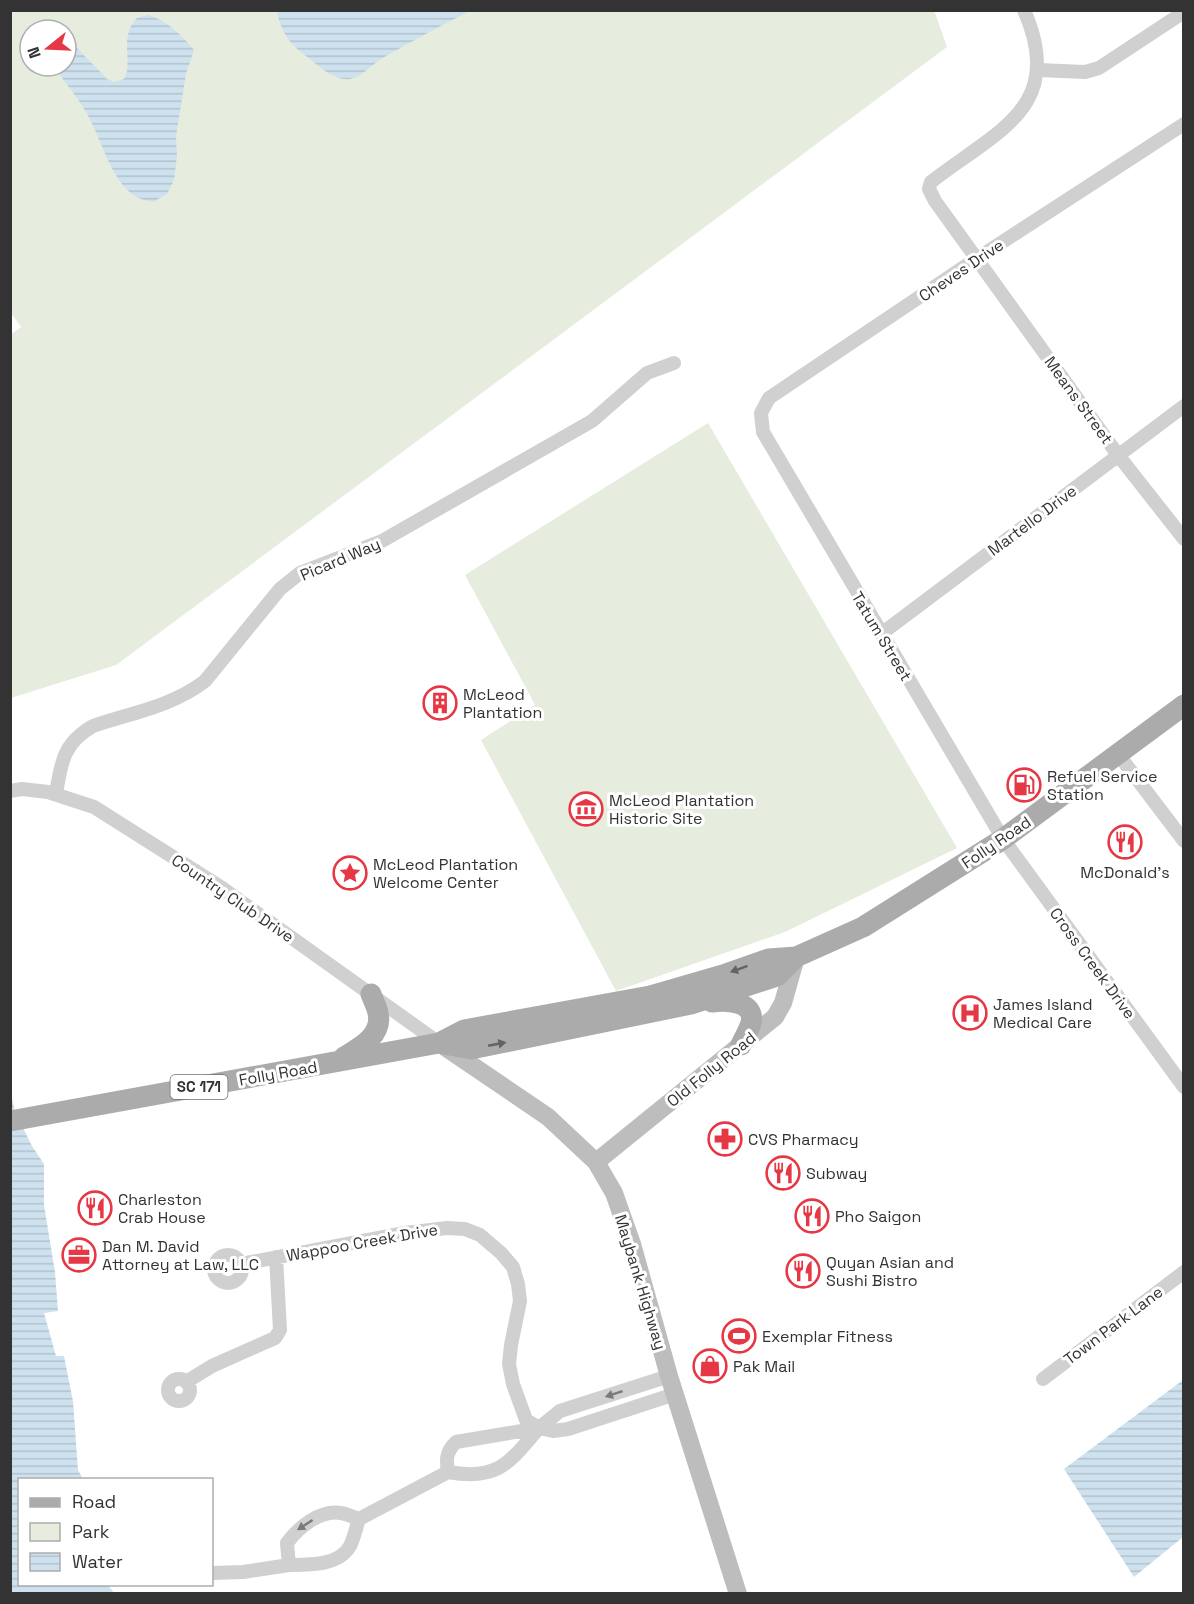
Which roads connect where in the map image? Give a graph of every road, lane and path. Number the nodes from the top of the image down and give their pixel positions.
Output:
1 (1024, 10) edge
2 (1184, 12) edge
3 (1038, 70) junction
4 (1184, 124) edge
5 (976, 259) junction
6 (674, 363) dead end
7 (1184, 406) edge
8 (763, 432) joint
9 (1118, 455) junction
10 (1184, 539) edge
11 (881, 634) junction
12 (1184, 705) edge
13 (1118, 754) junction
14 (10, 791) edge
15 (56, 794) junction
16 (1003, 839) junction
17 (1184, 841) edge
18 (796, 957) junction
19 (371, 994) junction
20 (691, 1004) junction
21 (439, 1043) junction
22 (741, 1045) junction
23 (333, 1063) junction
24 (1184, 1087) edge
25 (10, 1121) edge
26 (596, 1162) junction
27 (276, 1257) junction
28 (241, 1264) dead end
29 (1184, 1272) edge
30 (669, 1376) junction
31 (1043, 1379) dead end
32 (186, 1382) dead end
33 (675, 1394) junction
34 (540, 1428) junction
35 (448, 1472) junction
36 (359, 1519) junction
37 (289, 1565) junction
38 (213, 1573) edge
39 (738, 1593) edge

1 - 3 street
2 - 3 street
3 - 5 street, Means Street
4 - 5 street, Cheves Drive
5 - 8 street, Cheves Drive
5 - 9 street, Means Street
6 - 15 street, Picard Way
7 - 9 street, Martello Drive
8 - 11 street, Tatum Street
9 - 10 street, Means Street
9 - 11 street, Martello Drive
11 - 16 street, Tatum Street
12 - 13 main road, Folly Road
13 - 16 main road, Folly Road
13 - 17 street
14 - 15 street, Country Club Drive
15 - 19 street, Country Club Drive
16 - 18 main road, Folly Road
16 - 24 street, Cross Creek Drive
18 - 20 main road, Folly Road
18 -> 21 main road, Folly Road
18 - 22 main road, Old Folly Road
19 - 21 street, Country Club Drive
19 - 23 main road
21 -> 20 main road, Folly Road
20 - 22 main road
21 - 23 main road, Folly Road / SC 171
21 - 26 main road, Maybank Highway
22 - 26 main road, Old Folly Road
23 - 25 main road, Folly Road / SC 171
26 - 30 main road, Maybank Highway
27 - 28 street, Wappoo Creek Drive
27 - 32 street
27 - 34 street, Wappoo Creek Drive
29 - 31 street, Town Park Lane
30 - 33 main road, Maybank Highway
30 -> 34 street
33 - 34 street
33 - 39 main road, Maybank Highway
34 - 35 street
34 - 35 street
35 - 36 street
36 - 37 street
36 -> 37 street
37 - 38 street

